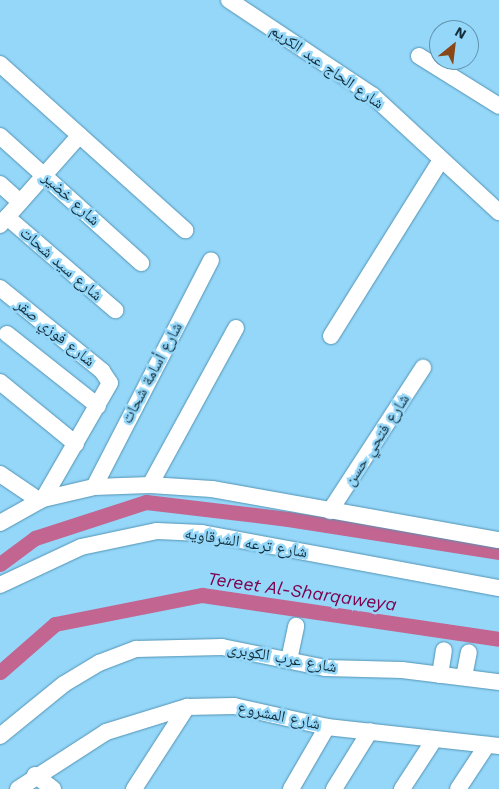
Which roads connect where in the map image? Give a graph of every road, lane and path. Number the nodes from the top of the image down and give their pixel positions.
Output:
1 (229, 0) edge
2 (419, 56) dead end
3 (0, 64) edge
4 (499, 106) edge
5 (80, 135) junction
6 (0, 136) edge
7 (441, 160) junction
8 (44, 176) junction
9 (0, 184) edge
10 (20, 202) junction
11 (499, 212) edge
12 (3, 221) edge
13 (185, 230) dead end
14 (211, 260) dead end
15 (141, 263) dead end
16 (0, 288) edge
17 (115, 310) dead end
18 (236, 328) dead end
19 (8, 334) dead end
20 (331, 336) dead end
21 (423, 368) dead end
22 (0, 382) edge
23 (98, 406) junction
24 (76, 444) junction
25 (0, 474) edge
26 (150, 485) junction
27 (94, 486) junction
28 (42, 500) junction
29 (330, 511) junction
30 (0, 523) edge
31 (499, 540) edge
32 (0, 585) edge
33 (499, 588) edge
34 (296, 626) dead end
35 (444, 650) dead end
36 (469, 652) dead end
37 (289, 660) junction
38 (440, 675) junction
39 (464, 678) junction
40 (499, 682) edge
41 (188, 707) junction
42 (327, 726) junction
43 (370, 731) junction
44 (0, 736) edge
45 (434, 740) junction
46 (493, 746) edge
47 (35, 775) junction
48 (18, 789) edge
49 (53, 789) edge
50 (134, 789) edge
51 (291, 789) edge
52 (334, 789) edge
53 (402, 789) edge
54 (458, 789) edge

1 - 7 street, شارع الحاج عبد الكريم
2 - 4 street
3 - 5 street
5 - 8 street
5 - 13 street
6 - 8 street, شارع خضير
7 - 11 street, شارع الحاج عبد الكريم
7 - 20 street
8 - 10 street
8 - 15 street, شارع خضير
9 - 10 street
10 - 12 street
12 - 17 street, شارع سيد شحات
14 - 27 street, شارع أسامة شحات
16 - 23 street, شارع فوزي صقر
18 - 26 street
19 - 23 street
21 - 29 street, شارع فتحي حسن
22 - 24 street
23 - 24 street
24 - 28 street
25 - 28 street
26 - 27 street
26 - 29 street
27 - 28 street
28 - 30 street
29 - 31 street
32 - 33 street, شارع ترعه الشرقاويه
34 - 37 street
35 - 38 street
36 - 39 street
37 - 38 street, شارع عرب الكوبرى
37 - 44 street, شارع عرب الكوبرى
38 - 39 street, شارع عرب الكوبرى
39 - 40 street, شارع عرب الكوبرى
41 - 42 street, شارع المشروع
41 - 47 street, شارع المشروع
41 - 50 street
42 - 43 street, شارع المشروع
42 - 51 street
43 - 45 street, شارع المشروع
43 - 52 street
45 - 46 street, شارع المشروع
45 - 53 street
46 - 54 street
47 - 48 street, شارع المشروع
47 - 49 street

